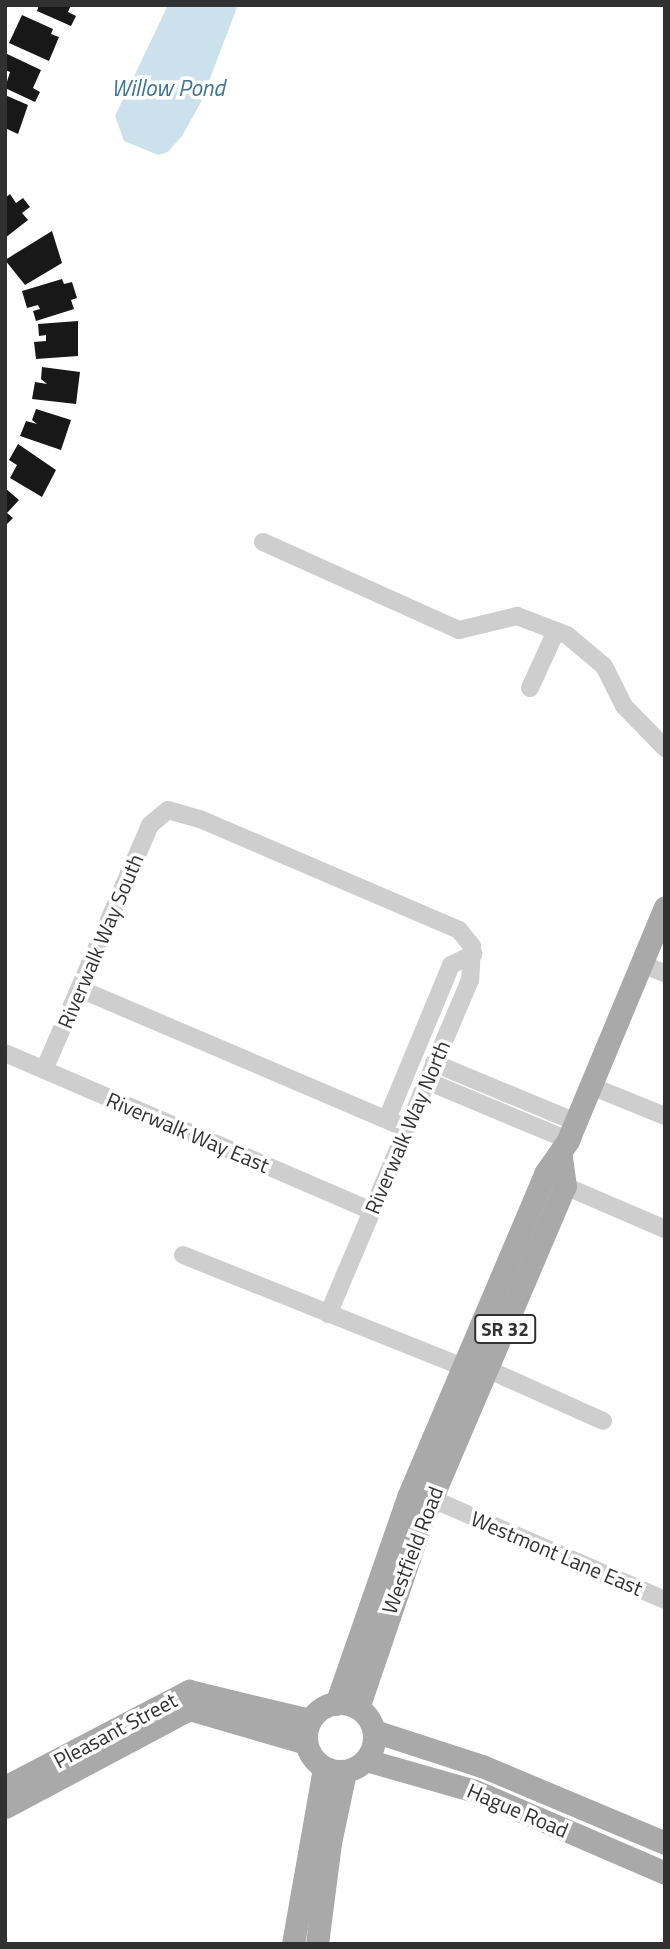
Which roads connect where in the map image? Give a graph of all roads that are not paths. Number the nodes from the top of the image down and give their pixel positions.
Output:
1 (263, 542) dead end
2 (556, 631) junction
3 (530, 688) dead end
4 (665, 748) edge
5 (665, 907) edge
6 (470, 946) junction
7 (641, 964) junction
8 (665, 973) edge
9 (80, 989) junction
10 (427, 1021) junction
11 (448, 1030) junction
12 (5, 1053) edge
13 (434, 1063) junction
14 (44, 1070) junction
15 (427, 1081) junction
16 (591, 1086) junction
17 (665, 1116) edge
18 (387, 1119) junction
19 (407, 1128) junction
20 (568, 1140) junction
21 (565, 1186) junction
22 (372, 1210) junction
23 (665, 1229) edge
24 (183, 1255) dead end
25 (328, 1314) junction
26 (463, 1367) junction
27 (487, 1369) junction
28 (603, 1421) dead end
29 (421, 1494) junction
30 (665, 1600) edge
31 (347, 1706) junction
32 (308, 1731) junction
33 (374, 1731) junction
34 (366, 1760) junction
35 (335, 1770) junction
36 (5, 1787) edge
37 (5, 1807) edge
38 (665, 1843) edge
39 (665, 1872) edge
40 (293, 1944) edge
41 (317, 1944) edge

1 - 2 street
2 - 3 street
2 - 4 street
5 - 7 main road, Westfield Road / SR 32
6 - 9 street, Riverwalk Way South
6 - 10 street
6 - 11 street, Riverwalk Way North
7 - 8 street
7 - 16 main road, Westfield Road / SR 32
9 - 14 street, Riverwalk Way South
9 - 18 street
10 - 11 street
10 - 18 street
11 - 13 street, Riverwalk Way North
12 - 14 street, Riverwalk Way East
13 - 15 street, Riverwalk Way North
13 - 20 street
14 - 22 street, Riverwalk Way East
15 - 19 street, Riverwalk Way North
15 - 20 street
16 - 17 street
16 - 20 main road, Westfield Road / SR 32
18 - 19 street
19 - 22 street, Riverwalk Way North
20 - 21 main road
20 - 26 main road, Westfield Road / SR 32
21 - 23 street
21 - 27 main road, Westfield Road / SR 32
22 - 25 street, Riverwalk Way North
24 - 25 street
25 - 26 street
26 - 29 main road, Westfield Road / SR 32
27 - 28 street
27 - 29 main road, Westfield Road / SR 32
29 - 30 street, Westmont Lane East
29 - 31 main road, Westfield Road / SR 32
31 - 32 main road
31 - 33 main road
32 - 35 main road
32 - 36 main road, Pleasant Street
32 - 37 main road, Pleasant Street
33 - 34 main road
33 - 38 main road, Hague Road
34 - 35 main road
34 - 39 main road, Hague Road
35 - 40 main road
35 - 41 main road

